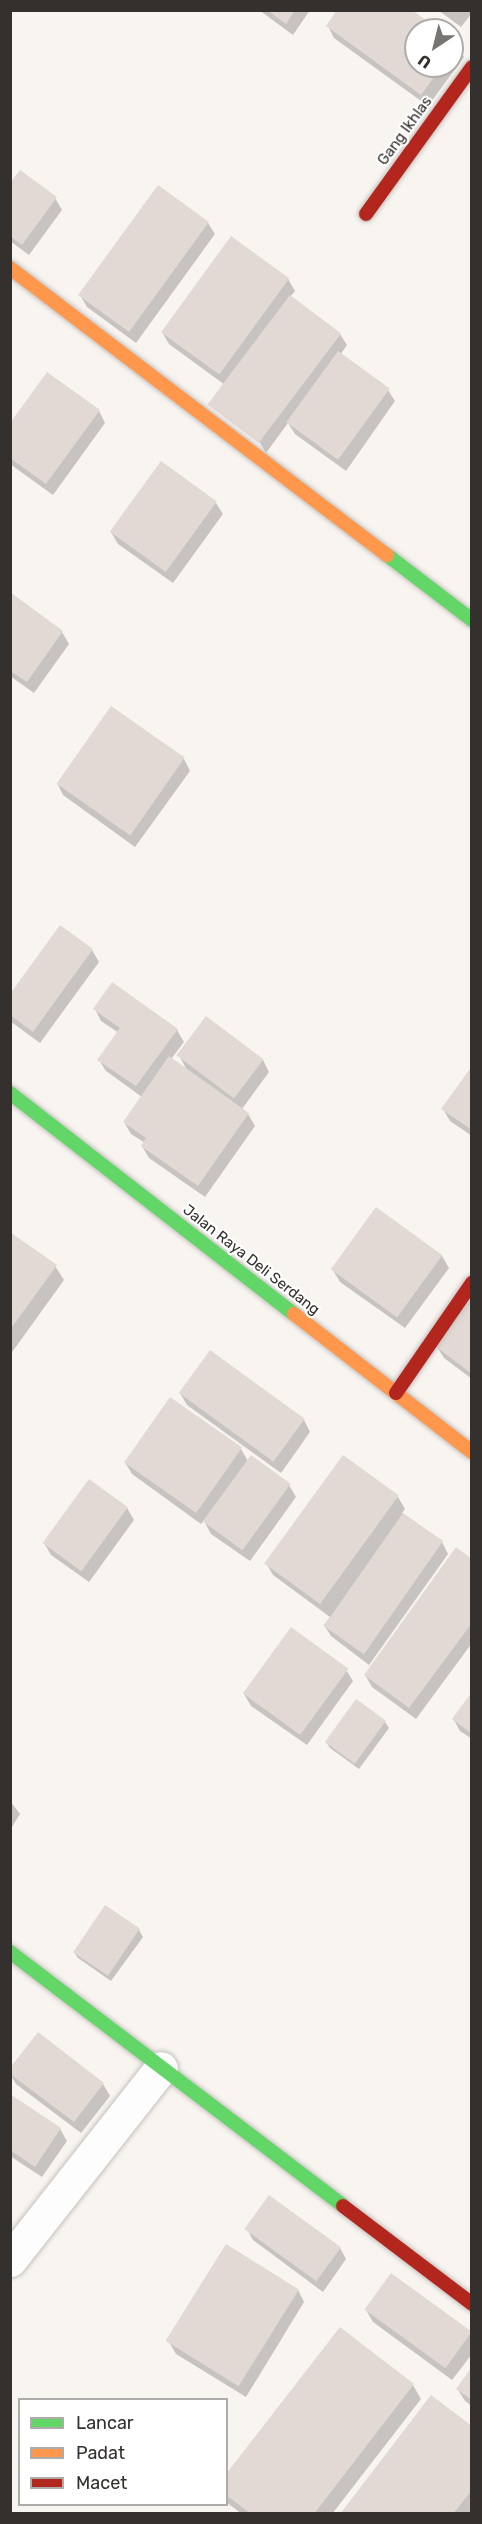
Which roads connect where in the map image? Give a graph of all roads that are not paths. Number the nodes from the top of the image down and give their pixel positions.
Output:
1 (471, 67) edge
2 (366, 214) dead end
3 (10, 268) edge
4 (471, 620) edge
5 (11, 1096) edge
6 (471, 1283) edge
7 (396, 1393) junction
8 (471, 1452) edge
9 (10, 1952) edge
10 (161, 2068) junction
11 (10, 2260) edge
12 (471, 2304) edge

1 - 2 street, Gang Ikhlas
3 - 4 street
5 - 7 street, Jalan Raya Deli Serdang
6 - 7 street
7 - 8 street, Jalan Raya Deli Serdang
9 - 10 street
10 - 11 street
10 - 12 street

